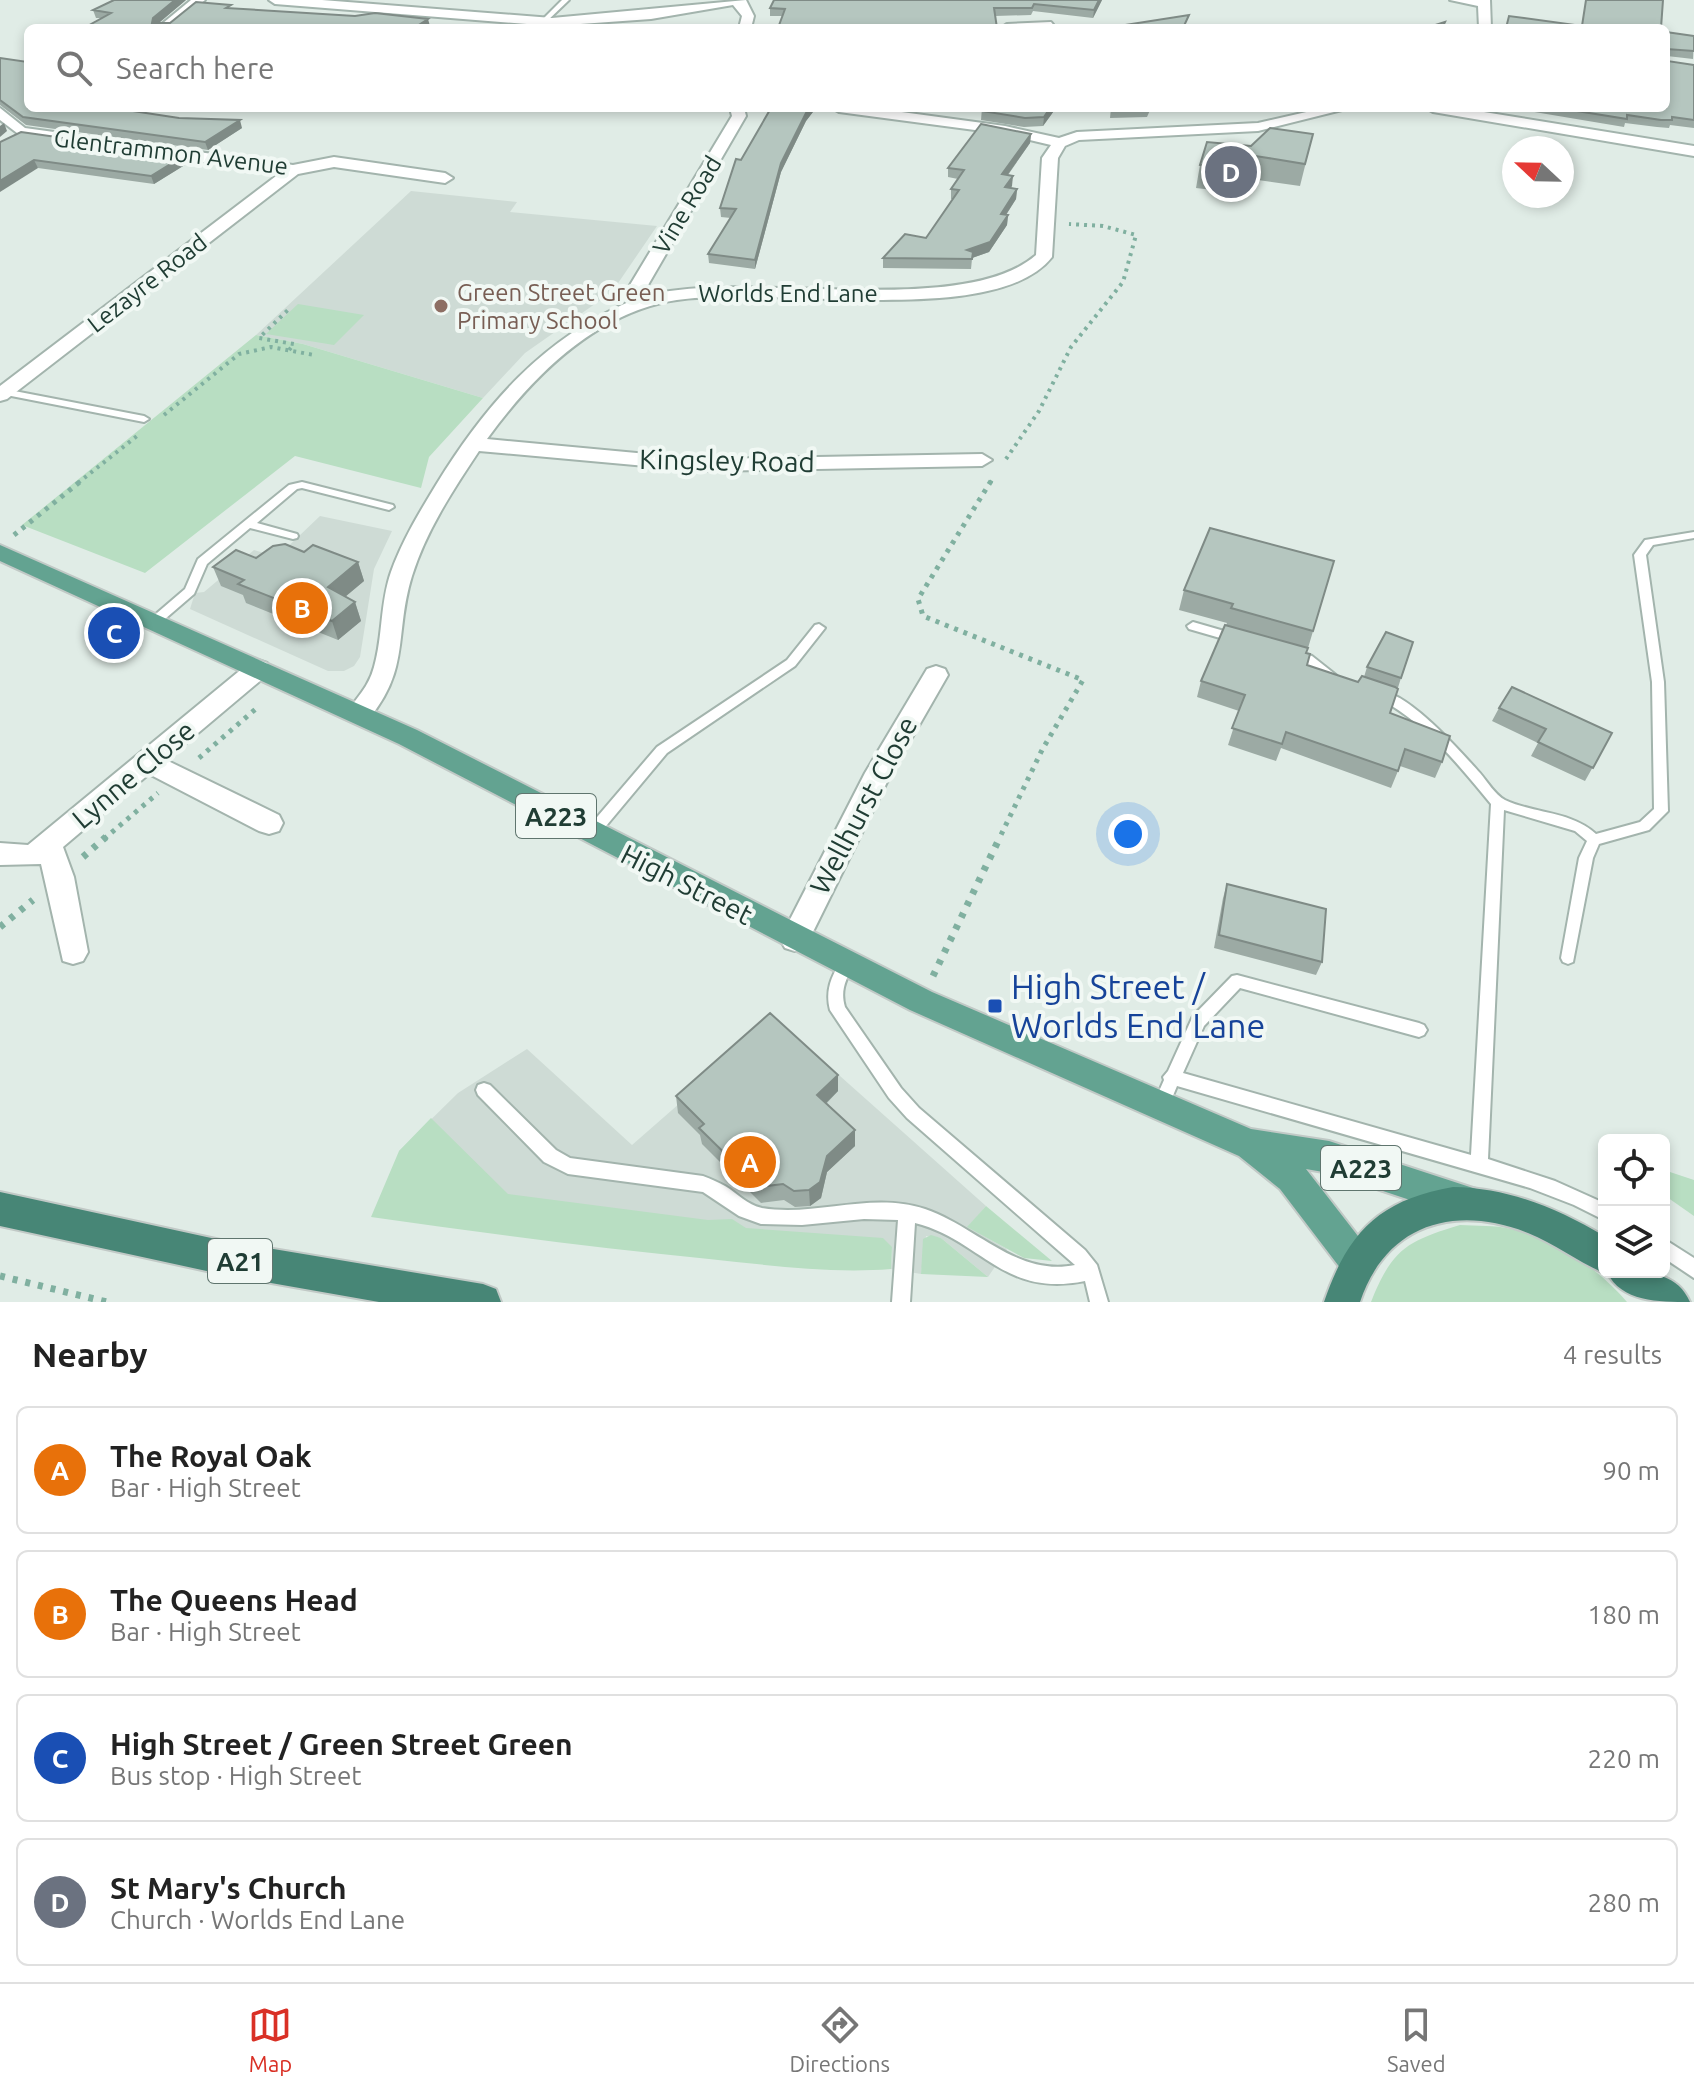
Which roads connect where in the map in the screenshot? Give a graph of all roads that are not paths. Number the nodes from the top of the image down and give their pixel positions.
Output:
1 (199, 0) edge
2 (275, 0) edge
3 (566, 0) edge
4 (738, 0) edge
5 (1456, 0) edge
6 (1484, 2) edge
7 (543, 22) junction
8 (168, 24) edge
9 (746, 24) edge
10 (1485, 24) edge
11 (0, 112) edge
12 (738, 112) edge
13 (874, 112) edge
14 (1325, 112) edge
15 (1457, 112) edge
16 (1060, 143) junction
17 (1694, 151) edge
18 (293, 170) junction
19 (444, 178) dead end
20 (640, 303) junction
21 (1, 393) edge
22 (144, 419) dead end
23 (473, 444) junction
24 (982, 460) dead end
25 (389, 507) dead end
26 (249, 524) junction
27 (1694, 535) edge
28 (293, 536) dead end
29 (0, 552) edge
30 (154, 622) junction
31 (1193, 626) dead end
32 (819, 628) dead end
33 (1251, 643) edge
34 (1280, 651) edge
35 (258, 669) junction
36 (936, 675) dead end
37 (359, 714) junction
38 (148, 762) junction
39 (1498, 803) junction
40 (269, 823) dead end
41 (591, 834) junction
42 (1594, 840) junction
43 (48, 844) junction
44 (0, 854) edge
45 (795, 939) junction
46 (73, 952) dead end
47 (1568, 958) dead end
48 (846, 965) junction
49 (1419, 1030) dead end
50 (1171, 1077) junction
51 (484, 1090) dead end
52 (1161, 1107) junction
53 (1249, 1144) junction
54 (1479, 1165) junction
55 (1471, 1203) junction
56 (0, 1209) edge
57 (1598, 1209) edge
58 (907, 1212) junction
59 (1598, 1252) edge
60 (1670, 1252) edge
61 (1356, 1261) junction
62 (1694, 1269) edge
63 (1091, 1271) junction
64 (1637, 1285) edge
65 (483, 1302) edge
66 (901, 1302) edge
67 (1099, 1302) edge
68 (1342, 1302) edge
69 (1672, 1302) edge

1 - 8 street
2 - 7 street
3 - 7 lane
4 - 7 street
4 - 9 street
5 - 6 street
6 - 10 street
11 - 18 street, Glentrammon Avenue
12 - 20 street, Vine Road
13 - 16 street
14 - 16 street
15 - 17 street
16 - 20 street, Worlds End Lane
18 - 19 street, Glentrammon Avenue
18 - 21 street, Lezayre Road
20 - 23 street, Worlds End Lane
21 - 22 lane
23 - 24 street, Kingsley Road
23 - 37 street, Worlds End Lane
25 - 26 lane
26 - 28 lane
26 - 30 lane
27 - 42 lane
29 - 30 main road, High Street / A223
30 - 35 main road, High Street / A223
31 - 33 lane
32 - 41 lane
34 - 39 lane
35 - 37 main road, High Street / A223
35 - 38 street, Lynne Close
36 - 45 street, Wellhurst Close
37 - 41 main road, High Street / A223
38 - 40 street
38 - 43 street, Lynne Close
39 - 42 lane
39 - 54 lane
41 - 45 main road, High Street / A223
42 - 47 lane
43 - 44 street, Lynne Close
43 - 46 street
45 - 48 main road, High Street / A223
48 - 52 main road, High Street / A223
48 - 63 lane
49 - 50 lane
50 - 52 lane
50 - 54 lane
51 - 58 lane
52 - 53 main road, High Street / A223
53 - 55 main road, High Street / A223
53 - 61 main road, High Street / A223
54 - 57 lane
55 - 59 highway
55 - 61 highway
56 - 65 highway, A21
58 - 63 lane
58 - 66 lane
60 - 62 lane
61 - 68 highway
63 - 67 lane
64 - 69 highway

